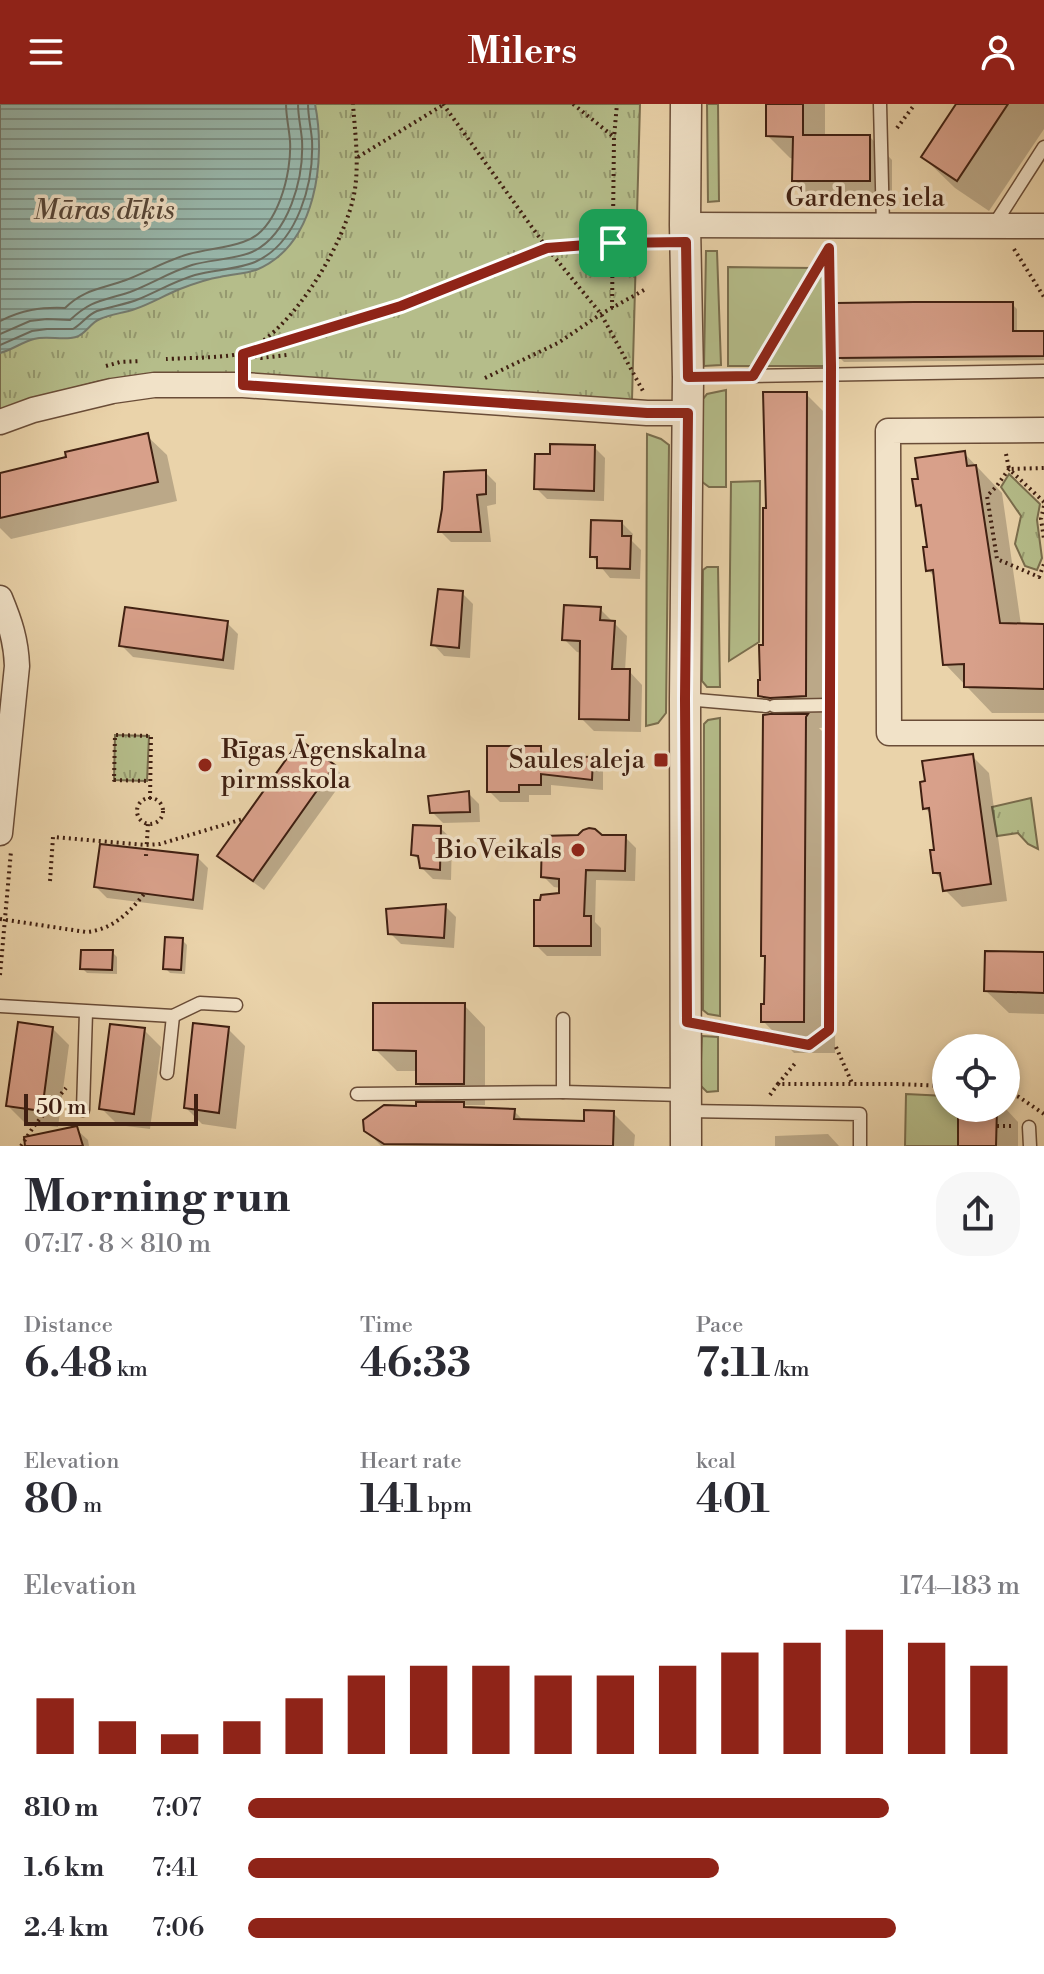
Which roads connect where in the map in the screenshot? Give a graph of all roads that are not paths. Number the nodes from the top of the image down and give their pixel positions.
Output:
1 (686, 104) edge
2 (880, 104) edge
3 (1044, 147) edge
4 (883, 226) junction
5 (996, 226) junction
6 (1044, 226) edge
7 (685, 234) junction
8 (1044, 371) edge
9 (831, 376) junction
10 (688, 377) junction
11 (688, 413) junction
12 (0, 422) edge
13 (1044, 430) edge
14 (0, 598) edge
15 (685, 699) junction
16 (830, 705) junction
17 (1044, 733) edge
18 (0, 833) edge
19 (236, 1005) dead end
20 (0, 1006) edge
21 (86, 1012) junction
22 (173, 1016) junction
23 (563, 1019) dead end
24 (687, 1022) junction
25 (167, 1073) dead end
26 (563, 1092) junction
27 (357, 1094) dead end
28 (687, 1103) junction
29 (83, 1110) dead end
30 (1029, 1127) dead end
31 (1044, 1145) edge
32 (686, 1146) edge
33 (860, 1146) edge
34 (1030, 1146) edge

1 - 7 street
2 - 4 lane
3 - 5 lane
4 - 5 street, Gardenes iela
4 - 7 street, Gardenes iela
5 - 6 street, Gardenes iela
7 - 10 street
8 - 9 lane
9 - 10 lane
9 - 16 lane
10 - 11 street
11 - 12 street
11 - 15 street
13 - 17 street
14 - 18 street
15 - 16 lane
15 - 24 street
16 - 24 lane
19 - 22 lane
20 - 21 lane
21 - 22 lane
21 - 29 lane
22 - 25 lane
23 - 26 lane
24 - 28 street
26 - 27 lane
26 - 28 lane
28 - 32 street
28 - 33 lane
30 - 34 lane
31 - 34 lane

